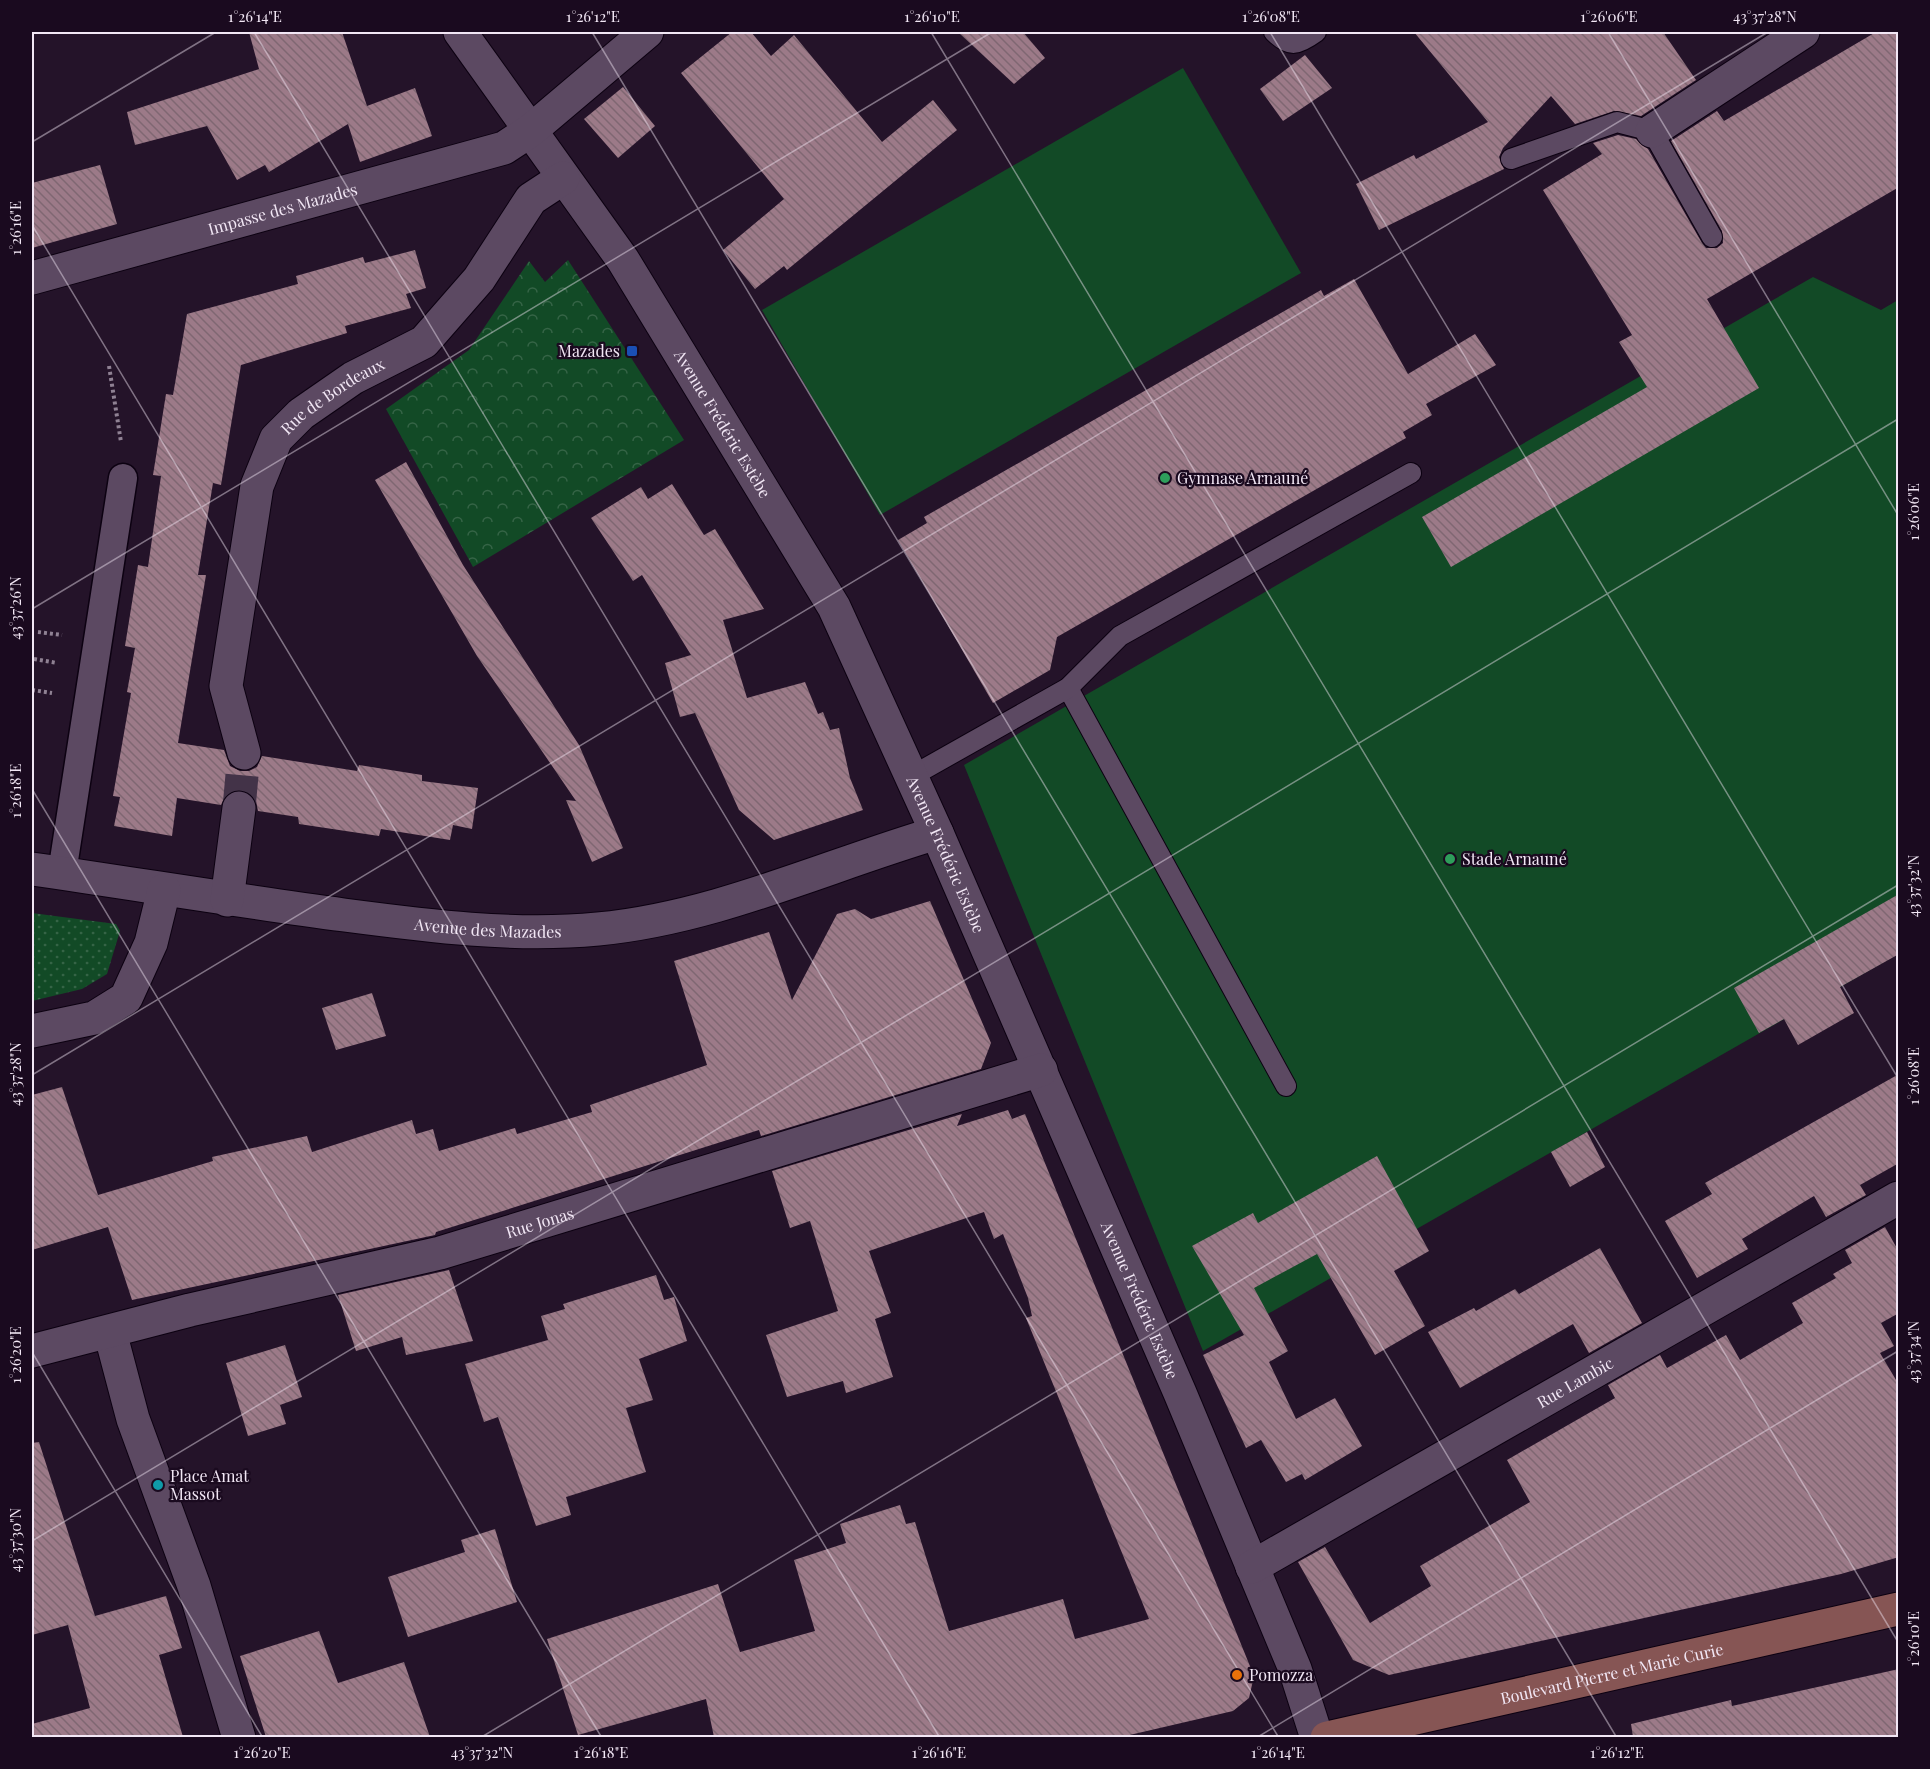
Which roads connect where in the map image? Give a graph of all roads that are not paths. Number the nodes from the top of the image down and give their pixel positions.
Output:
1 (460, 32) edge
2 (647, 32) edge
3 (1274, 32) edge
4 (1316, 32) edge
5 (1796, 33) edge
6 (530, 131) junction
7 (1652, 131) junction
8 (1511, 159) dead end
9 (563, 178) junction
10 (1712, 237) dead end
11 (32, 278) edge
12 (1411, 473) dead end
13 (123, 478) dead end
14 (1068, 688) junction
15 (244, 753) tunnel mouth
16 (912, 776) junction
17 (239, 808) tunnel mouth
18 (937, 833) junction
19 (47, 871) edge
20 (164, 890) junction
21 (228, 900) junction
22 (32, 1031) edge
23 (1041, 1070) junction
24 (1286, 1086) dead end
25 (1899, 1198) edge
26 (110, 1332) junction
27 (32, 1352) edge
28 (1252, 1567) junction
29 (1899, 1609) edge
30 (239, 1737) edge
31 (1317, 1737) edge
32 (1327, 1737) edge

1 - 6 street, Avenue Frédéric Estèbe
2 - 6 street, Impasse des Mazades
3 - 4 lane
5 - 7 street
6 - 9 street, Avenue Frédéric Estèbe
6 - 11 street, Impasse des Mazades
7 - 8 lane
7 - 10 lane
9 - 15 street, Rue de Bordeaux
9 - 16 street, Avenue Frédéric Estèbe
12 - 14 lane
13 - 19 street
14 - 16 lane
14 - 24 lane
16 - 18 street, Avenue Frédéric Estèbe
17 - 21 street
18 - 21 street, Avenue des Mazades
18 - 23 street, Avenue Frédéric Estèbe
19 - 20 street, Avenue des Mazades
20 - 21 street, Avenue des Mazades
20 - 22 street
23 - 26 street, Rue Jonas
23 - 28 street, Avenue Frédéric Estèbe
25 - 28 street, Rue Lambic
26 - 27 street, Rue Jonas
26 - 30 street
28 - 31 street, Avenue Frédéric Estèbe
29 - 32 main road, Boulevard Pierre et Marie Curie

